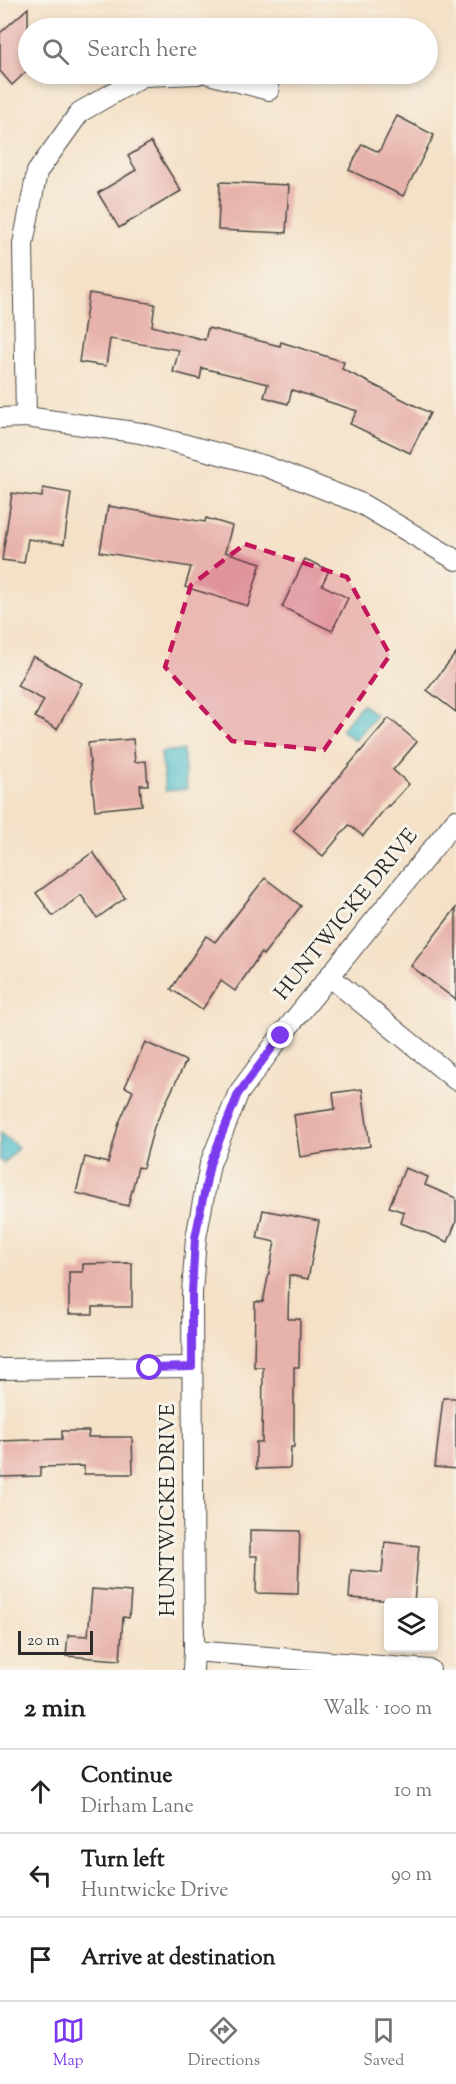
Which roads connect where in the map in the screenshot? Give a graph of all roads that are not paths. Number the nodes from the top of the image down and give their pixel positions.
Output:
1 (129, 84) edge
2 (246, 84) edge
3 (269, 90) dead end
4 (26, 417) junction
5 (0, 418) edge
6 (456, 560) edge
7 (456, 820) edge
8 (329, 976) junction
9 (456, 1080) edge
10 (192, 1367) junction
11 (0, 1369) edge
12 (194, 1661) edge
13 (430, 1670) edge

1 - 4 street
2 - 3 street
4 - 5 street
4 - 6 street
7 - 8 street, HUNTWICKE DRIVE
8 - 9 street
8 - 10 street, HUNTWICKE DRIVE
10 - 11 street
10 - 12 street, HUNTWICKE DRIVE
12 - 13 street

